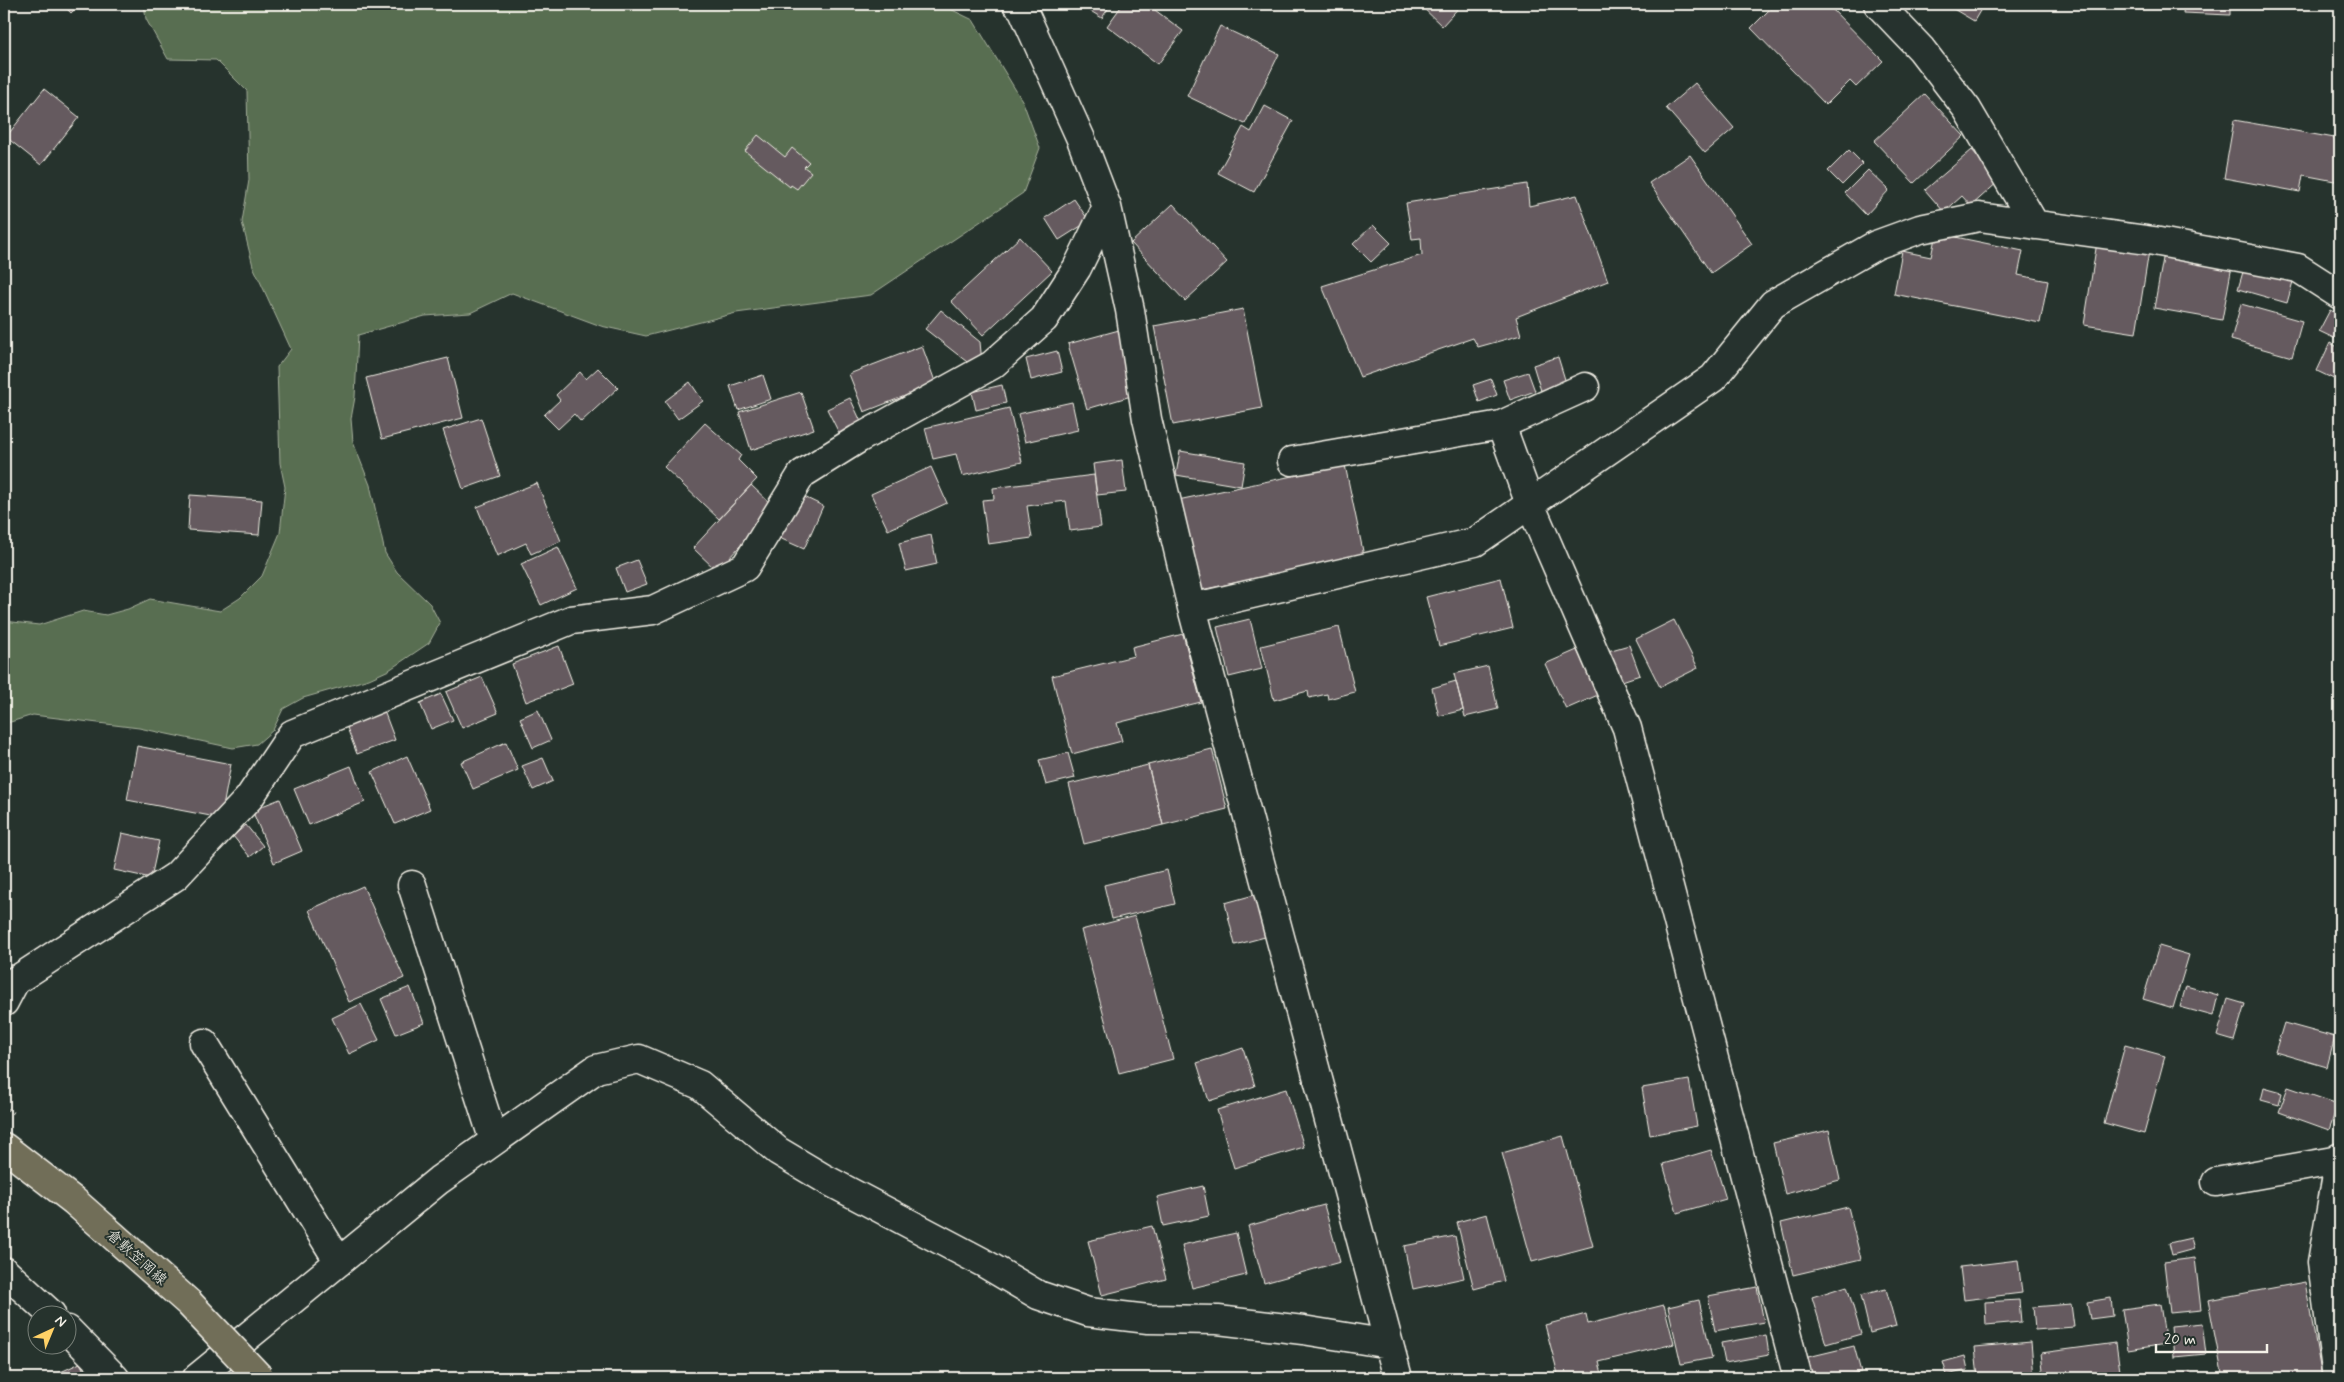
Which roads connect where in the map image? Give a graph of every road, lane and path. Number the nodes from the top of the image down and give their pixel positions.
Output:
1 (1878, 4) edge
2 (1021, 5) edge
3 (1107, 207) junction
4 (2035, 225) junction
5 (2340, 295) edge
6 (1585, 387) dead end
7 (1502, 425) junction
8 (1292, 460) dead end
9 (1530, 504) junction
10 (1192, 608) junction
11 (412, 885) dead end
12 (4, 1002) edge
13 (204, 1043) dead end
14 (494, 1141) junction
15 (4, 1146) edge
16 (2340, 1159) edge
17 (2216, 1182) dead end
18 (339, 1262) junction
19 (4, 1271) edge
20 (40, 1304) edge
21 (78, 1340) edge
22 (1389, 1344) junction
23 (115, 1378) edge
24 (197, 1378) edge
25 (260, 1378) edge
26 (1398, 1378) edge
27 (1798, 1378) edge
28 (2337, 1378) edge

1 - 4 street
2 - 3 street
3 - 10 street
3 - 12 street
4 - 5 street
4 - 9 street
6 - 7 street
7 - 8 street
7 - 9 street
9 - 10 street
9 - 27 street
10 - 22 street
11 - 14 street
13 - 18 street
14 - 18 street
14 - 22 street
15 - 25 main road, 倉敷笠岡線, bridge
16 - 17 street
16 - 28 street
18 - 24 street
19 - 20 street
21 - 23 street
22 - 26 street

